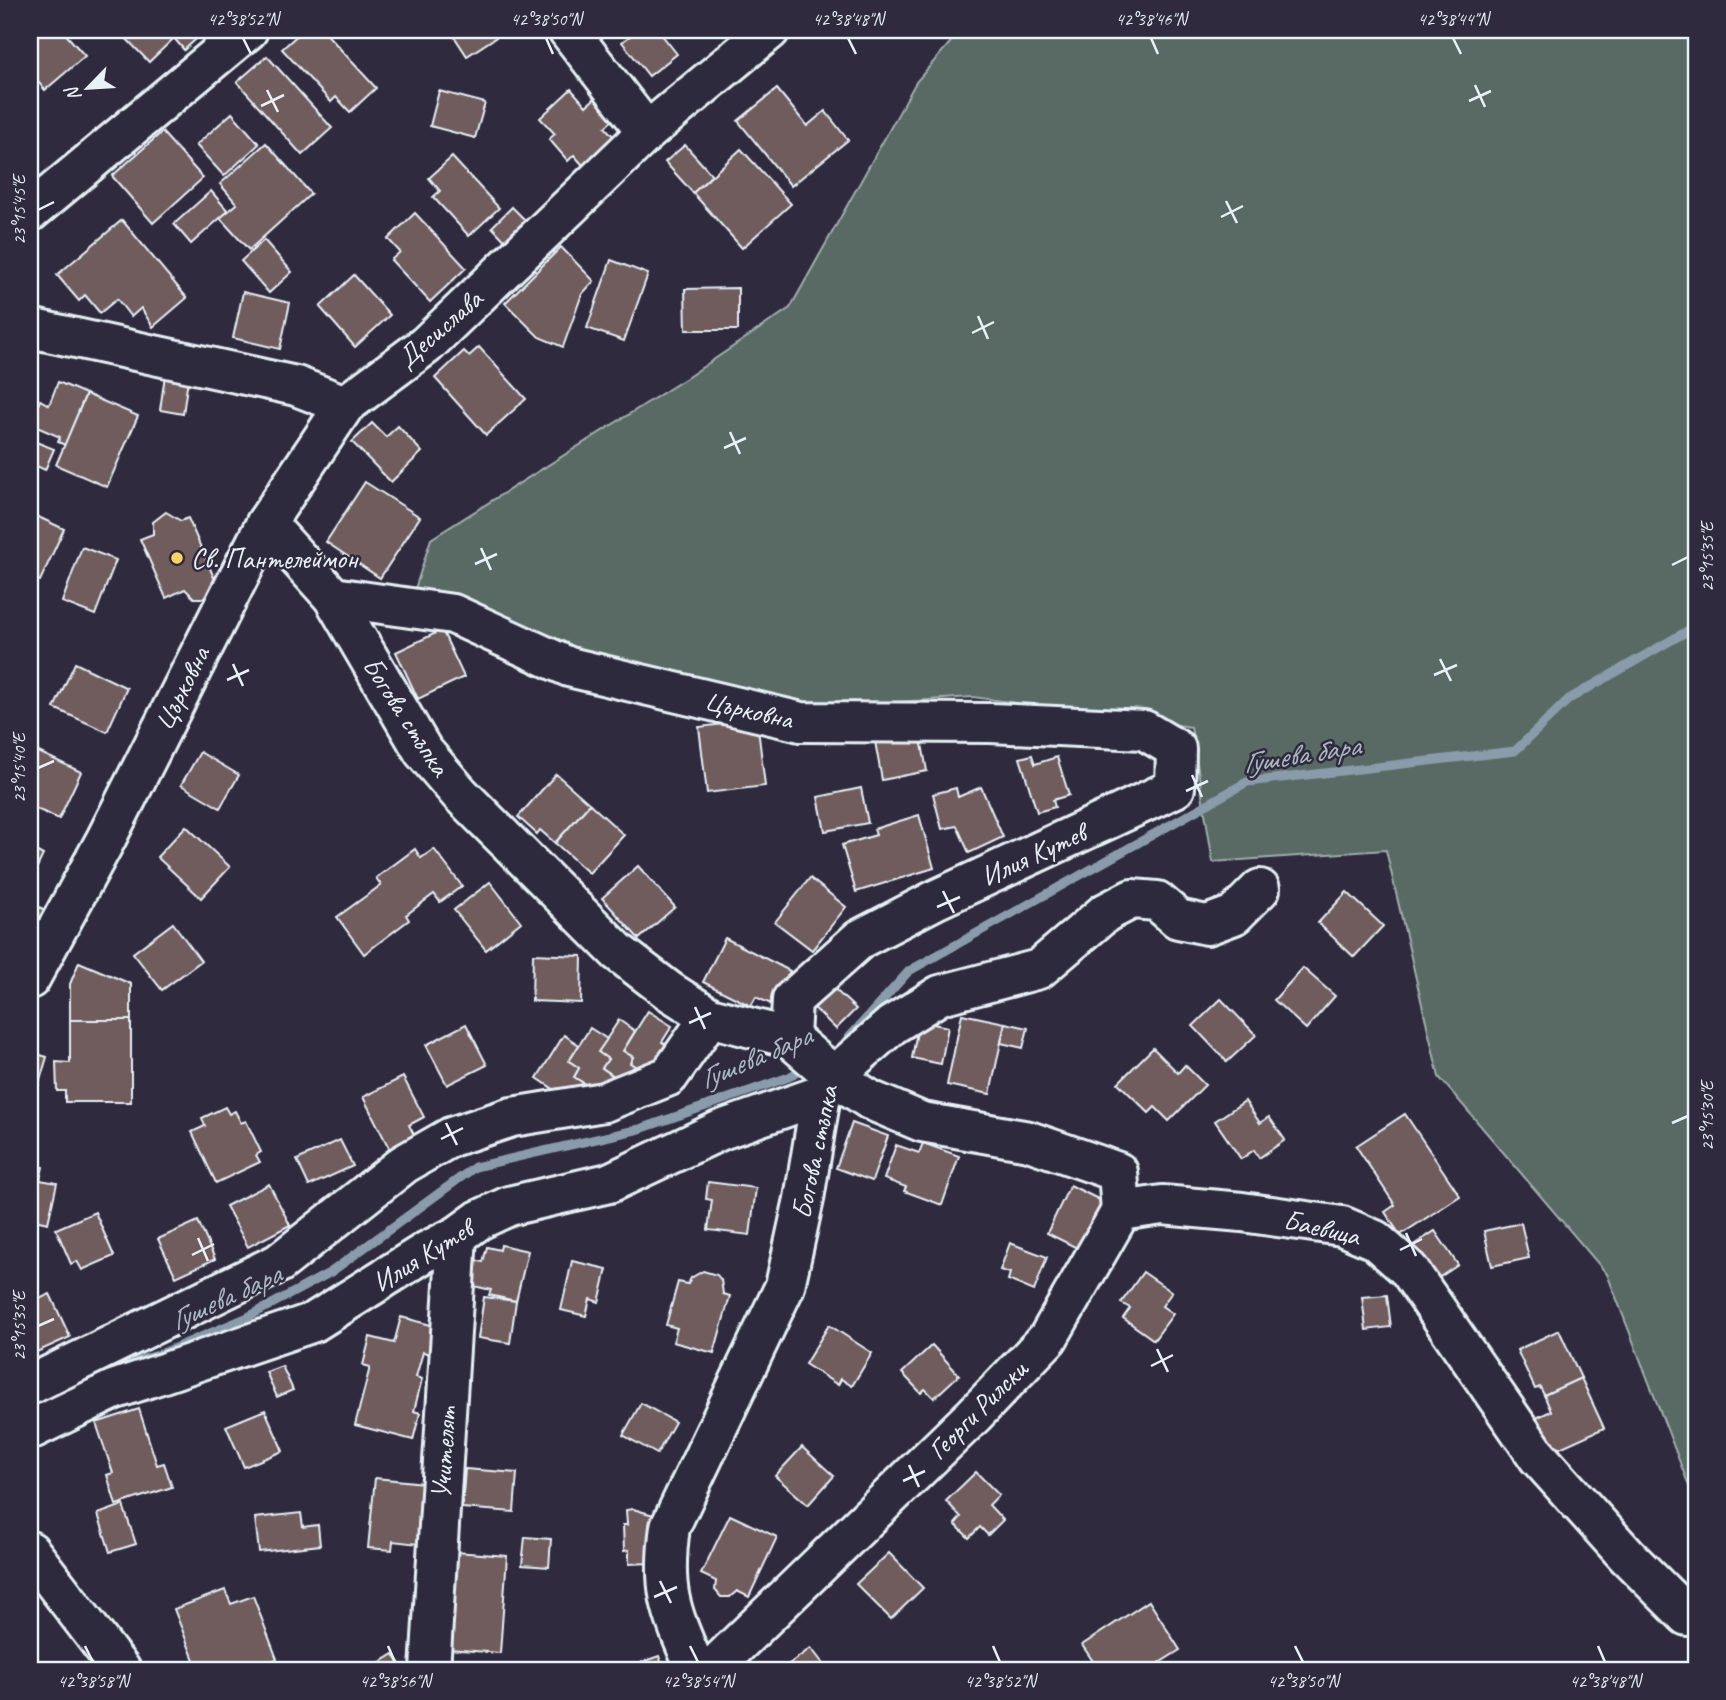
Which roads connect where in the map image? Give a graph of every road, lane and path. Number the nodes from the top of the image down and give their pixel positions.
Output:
1 (248, 30) edge
2 (568, 30) edge
3 (770, 30) edge
4 (647, 132) junction
5 (30, 212) edge
6 (30, 328) edge
7 (345, 405) junction
8 (266, 523) junction
9 (333, 597) junction
10 (1176, 749) joint
11 (1260, 889) dead end
12 (30, 979) edge
13 (710, 1017) junction
14 (790, 1038) junction
15 (828, 1086) junction
16 (1121, 1211) junction
17 (457, 1236) junction
18 (30, 1385) edge
19 (30, 1430) edge
20 (30, 1551) edge
21 (1687, 1616) dead end
22 (121, 1670) edge
23 (430, 1670) edge
24 (696, 1670) edge
25 (710, 1670) edge

1 - 5 street
2 - 4 street
3 - 4 street, Десислава
4 - 7 street, Десислава
6 - 7 street
7 - 8 street, Църковна
8 - 9 street, Богова стъпка
8 - 12 street, Църковна
9 - 10 street, Църковна
9 - 13 street, Богова стъпка
10 - 14 street, Илия Кутев
11 - 15 street
13 - 14 street, Богова стъпка
13 - 18 street
14 - 15 street, Богова стъпка
15 - 16 street
15 - 17 street, Илия Кутев
15 - 24 street, Богова стъпка
16 - 21 street, Баевица
16 - 25 street, Георги Рилски
17 - 19 street, Илия Кутев
17 - 23 street, Учителят
20 - 22 street

